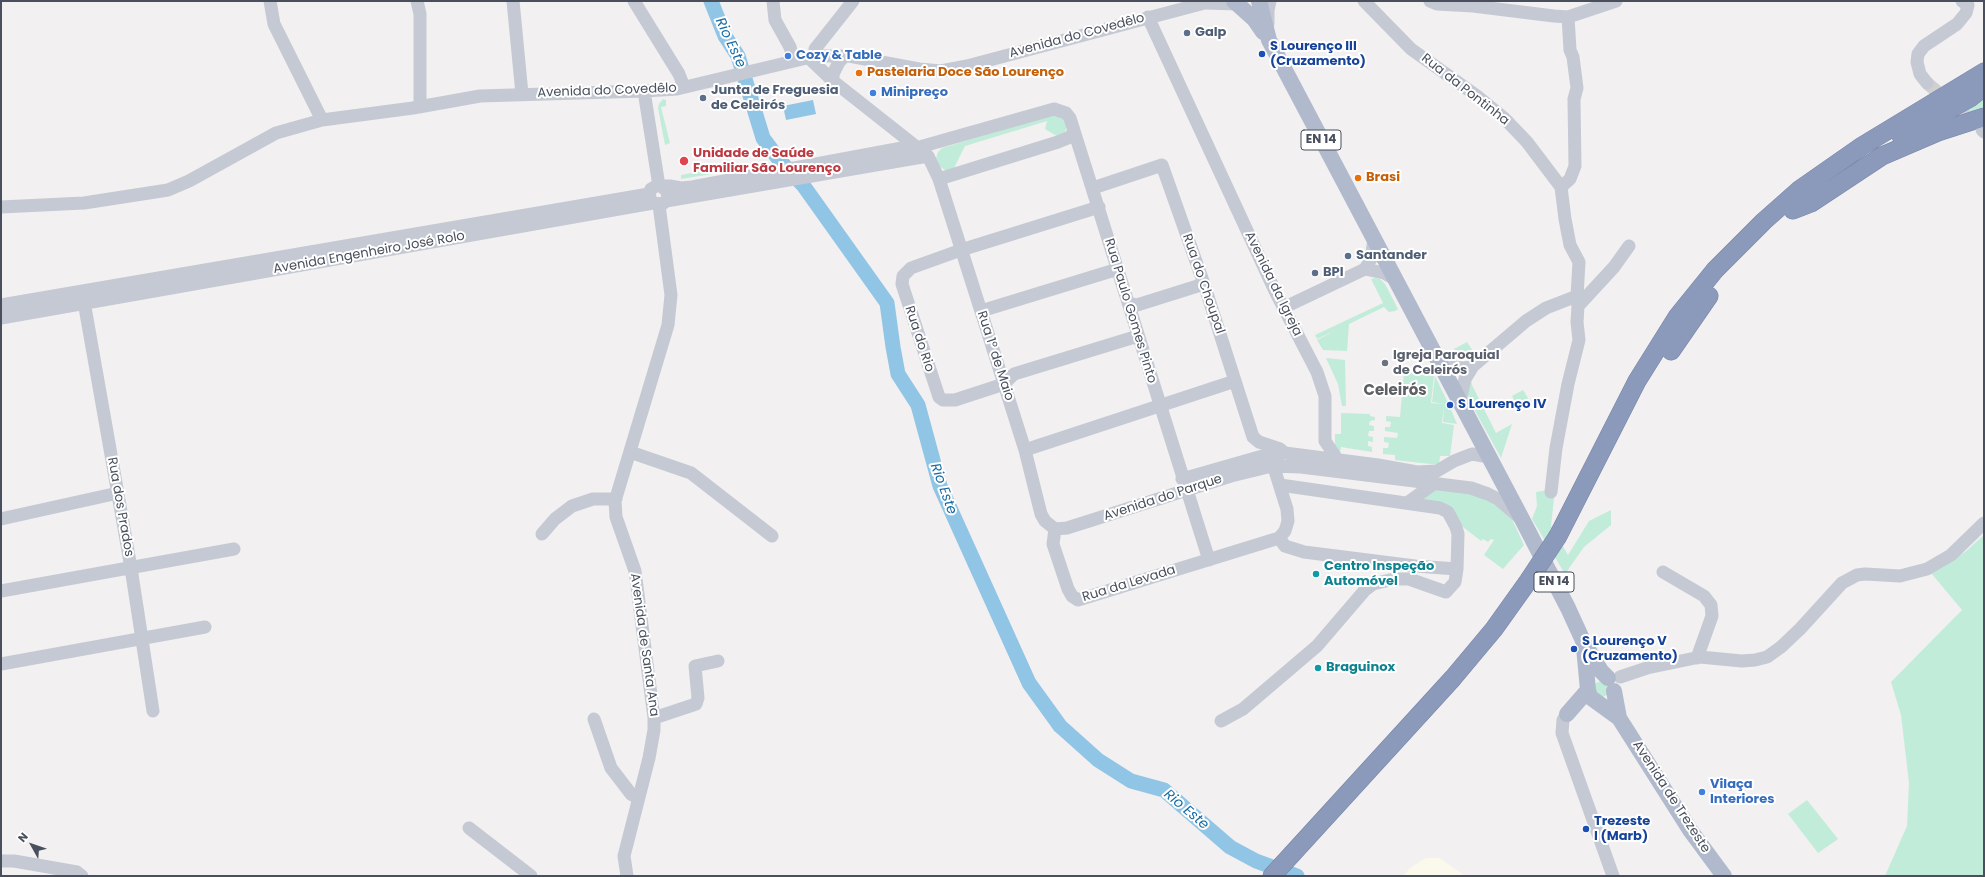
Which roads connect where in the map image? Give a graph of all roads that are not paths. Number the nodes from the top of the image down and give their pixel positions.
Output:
1 (270, 1) edge
2 (417, 1) edge
3 (512, 1) edge
4 (634, 1) edge
5 (773, 1) edge
6 (853, 1) edge
7 (1256, 1) edge
8 (1259, 1) edge
9 (1270, 1) edge
10 (1364, 1) edge
11 (1430, 1) edge
12 (1616, 1) edge
13 (1962, 1) edge
14 (1208, 2) edge
15 (1237, 3) edge
16 (1148, 17) junction
17 (1568, 17) junction
18 (1269, 40) junction
19 (845, 56) junction
20 (812, 57) junction
21 (794, 60) junction
22 (1984, 72) edge
23 (833, 81) junction
24 (1927, 83) tunnel mouth
25 (684, 87) junction
26 (1984, 87) edge
27 (644, 91) junction
28 (522, 94) junction
29 (420, 107) junction
30 (322, 120) junction
31 (1983, 126) edge
32 (1074, 131) junction
33 (915, 147) junction
34 (928, 156) junction
35 (939, 179) junction
36 (1561, 187) junction
37 (1093, 188) junction
38 (658, 196) junction
39 (1, 207) edge
40 (1099, 207) junction
41 (1793, 210) junction
42 (1374, 239) junction
43 (1629, 246) dead end
44 (961, 250) junction
45 (1118, 269) junction
46 (1365, 269) junction
47 (1396, 280) junction
48 (1204, 284) junction
49 (83, 298) junction
50 (1577, 301) junction
51 (1128, 303) junction
52 (1, 305) edge
53 (1283, 308) junction
54 (981, 311) junction
55 (1, 318) edge
56 (1138, 336) junction
57 (1438, 360) junction
58 (1473, 366) junction
59 (1235, 381) junction
60 (1004, 384) junction
61 (1460, 401) junction
62 (1160, 407) junction
63 (1326, 441) junction
64 (1025, 450) junction
65 (630, 452) junction
66 (1285, 454) junction
67 (1308, 456) junction
68 (1489, 457) junction
69 (1271, 461) junction
70 (1329, 462) junction
71 (1435, 483) junction
72 (1184, 485) junction
73 (1280, 485) junction
74 (1551, 492) dead end
75 (118, 493) junction
76 (616, 499) junction
77 (1407, 503) junction
78 (1, 518) edge
79 (1523, 521) junction
80 (1984, 523) edge
81 (1054, 529) junction
82 (542, 534) dead end
83 (772, 536) dead end
84 (1279, 538) junction
85 (1561, 541) junction
86 (234, 549) dead end
87 (1208, 560) junction
88 (131, 568) junction
89 (1457, 569) junction
90 (1663, 572) dead end
91 (1, 591) edge
92 (205, 627) dead end
93 (142, 639) junction
94 (1584, 643) junction
95 (1697, 658) junction
96 (718, 661) dead end
97 (1, 664) edge
98 (1613, 682) junction
99 (1593, 695) junction
100 (153, 711) dead end
101 (1567, 714) joint
102 (654, 718) junction
103 (1619, 718) junction
104 (594, 719) dead end
105 (1221, 721) dead end
106 (1372, 774) junction
107 (638, 798) junction
108 (469, 828) dead end
109 (1, 861) edge
110 (82, 876) edge
111 (531, 876) edge
112 (627, 876) edge
113 (1272, 876) edge
114 (1287, 876) edge
115 (1613, 876) edge
116 (1724, 876) edge

1 - 30 street
2 - 29 street
3 - 28 street
4 - 25 street
5 - 21 street
6 - 20 street
7 - 15 main road
8 - 18 main road, EN 14
9 - 18 street
10 - 36 street, Rua da Pontinha
11 - 17 street
12 - 17 street
13 - 24 street
14 - 15 street, Avenida do Covedêlo
14 - 16 street, Avenida do Covedêlo
15 - 18 main road, EN 14
16 - 19 street, Avenida do Covedêlo
16 - 53 street, Avenida da Igreja
17 - 36 street
18 - 42 main road, EN 14
19 - 20 street, Avenida do Covedêlo
19 - 23 street
20 - 21 street, Avenida do Covedêlo
20 - 23 street
21 - 25 street, Avenida do Covedêlo
22 - 85 highway
23 - 33 street
25 - 27 street, Avenida do Covedêlo
26 - 41 highway
27 - 28 street, Avenida do Covedêlo
27 - 38 street, Avenida de Santa Ana
28 - 29 street, Avenida do Covedêlo
29 - 30 street, Avenida do Covedêlo
30 - 39 street, Avenida do Covedêlo
31 - 41 highway
32 - 33 street, Avenida Engenheiro José Rolo
32 - 35 street
32 - 37 street, Rua Paulo Gomes Pinto
33 - 34 street
33 - 38 street, Avenida Engenheiro José Rolo
34 - 35 street
34 - 38 street, Avenida Engenheiro José Rolo
35 - 44 street, Rua 1º de Maio
36 - 50 street
37 - 40 street, Rua Paulo Gomes Pinto
37 - 48 street, Rua do Choupal
38 - 49 street, Avenida Engenheiro José Rolo
38 - 65 street, Avenida de Santa Ana
40 - 44 street
40 - 45 street, Rua Paulo Gomes Pinto
41 - 85 highway
42 - 46 street
42 - 47 main road, EN 14
43 - 50 street
44 - 54 street, Rua 1º de Maio
44 - 60 street, Rua do Rio
45 - 51 street, Rua Paulo Gomes Pinto
45 - 54 street
46 - 47 street
46 - 53 street
47 - 57 main road, EN 14
48 - 51 street
48 - 59 street, Rua do Choupal
49 - 52 street, Avenida Engenheiro José Rolo
49 - 55 street, Avenida Engenheiro José Rolo
49 - 75 street, Rua dos Prados
50 - 58 street
50 - 74 street
51 - 56 street, Rua Paulo Gomes Pinto
53 - 63 street, Avenida da Igreja
54 - 60 street, Rua 1º de Maio
56 - 60 street
56 - 62 street, Rua Paulo Gomes Pinto
57 - 58 street
57 - 61 main road, EN 14
58 - 61 street
59 - 62 street
59 - 66 street, Rua do Choupal
60 - 64 street, Rua 1º de Maio
61 - 68 main road, EN 14
62 - 64 street
62 - 72 street, Rua Paulo Gomes Pinto
63 - 67 street
63 - 70 street, Avenida da Igreja
64 - 81 street, Rua 1º de Maio
65 - 76 street, Avenida de Santa Ana
65 - 83 street
66 - 67 street, Avenida do Parque
66 - 69 street, Avenida do Parque
67 - 70 street, Avenida do Parque
68 - 70 street, Avenida do Parque
68 - 79 main road, EN 14
69 - 70 street, Avenida do Parque
69 - 72 street, Avenida do Parque
69 - 73 street
70 - 71 street, Avenida do Parque
71 - 77 street
71 - 79 street, Avenida do Parque
72 - 81 street, Avenida do Parque
72 - 87 street
73 - 77 street
73 - 84 street
75 - 78 street
75 - 88 street, Rua dos Prados
76 - 82 street
76 - 102 street, Avenida de Santa Ana
77 - 89 street
79 - 94 main road, EN 14
80 - 95 street
81 - 87 street, Rua da Levada
84 - 87 street, Rua da Levada
84 - 89 street
85 - 106 highway, bridge
86 - 88 street
88 - 91 street
88 - 93 street, Rua dos Prados
89 - 105 street
90 - 95 street
92 - 93 street
93 - 97 street
93 - 100 street, Rua dos Prados
94 - 98 main road, EN 14
94 - 99 main road, EN 14
95 - 98 street
96 - 102 street
98 - 99 main road
98 - 99 main road
98 - 103 main road, EN 14
99 - 101 main road
99 - 103 main road, EN 14
101 - 115 street
102 - 107 street, Avenida de Santa Ana
103 - 116 main road, Avenida de Trezeste / EN 14
104 - 107 street
106 - 113 highway
106 - 114 highway
107 - 112 street, Avenida de Santa Ana
108 - 111 street
109 - 110 street

